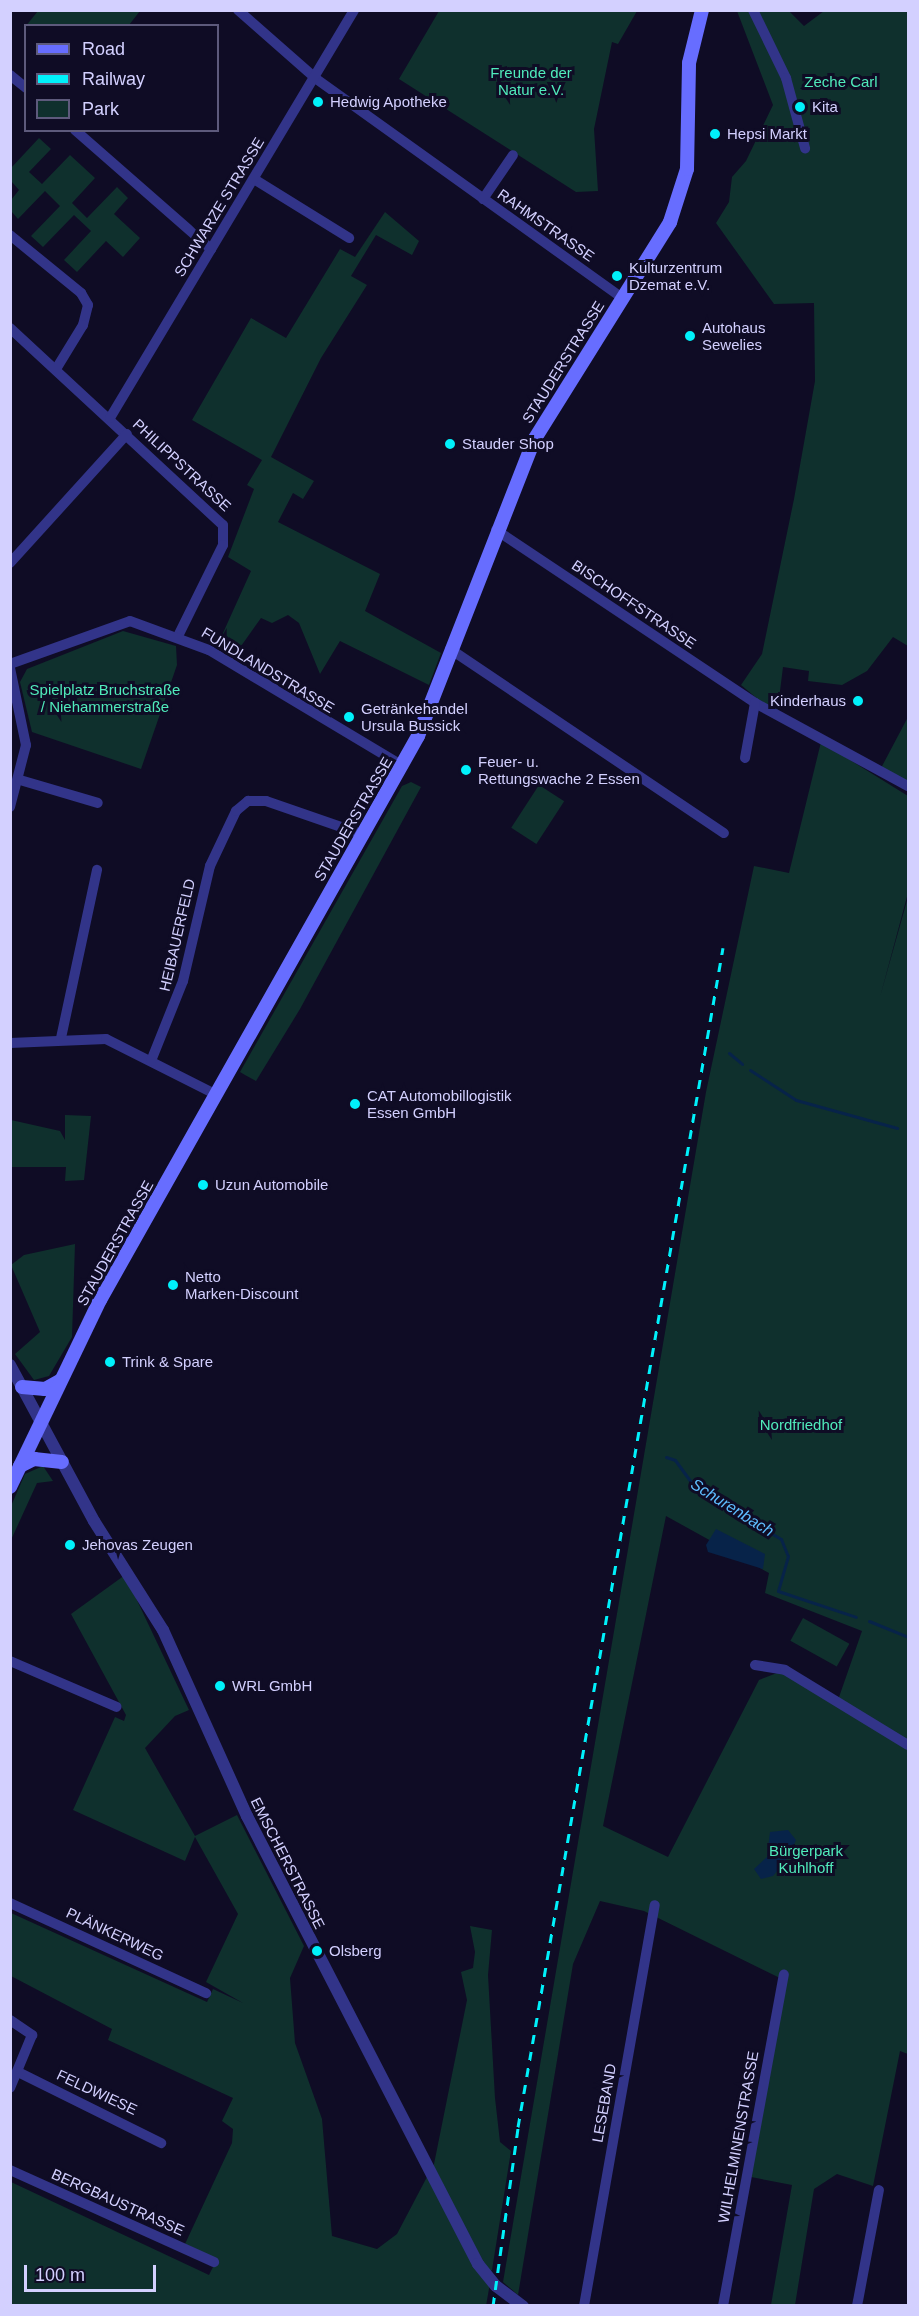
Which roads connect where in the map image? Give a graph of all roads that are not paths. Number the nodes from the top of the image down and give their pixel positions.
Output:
1 (238, 10) edge
2 (354, 10) edge
3 (702, 10) edge
4 (753, 10) edge
5 (10, 75) edge
6 (315, 78) junction
7 (24, 86) edge
8 (77, 132) edge
9 (805, 148) dead end
10 (513, 155) dead end
11 (254, 179) junction
12 (483, 199) junction
13 (10, 235) edge
14 (349, 237) dead end
15 (211, 249) junction
16 (622, 298) junction
17 (10, 328) edge
18 (56, 369) junction
19 (110, 418) junction
20 (127, 434) junction
21 (496, 530) junction
22 (10, 562) edge
23 (178, 636) junction
24 (450, 649) junction
25 (10, 664) edge
26 (10, 668) edge
27 (755, 704) junction
28 (745, 758) dead end
29 (403, 766) junction
30 (20, 780) junction
31 (909, 786) edge
32 (98, 803) dead end
33 (10, 807) edge
34 (724, 833) dead end
35 (364, 835) junction
36 (97, 870) dead end
37 (61, 1038) junction
38 (10, 1043) edge
39 (151, 1061) junction
40 (217, 1095) junction
41 (10, 1365) edge
42 (61, 1380) junction
43 (22, 1387) junction
44 (40, 1423) junction
45 (62, 1462) junction
46 (20, 1466) junction
47 (10, 1487) edge
48 (10, 1661) edge
49 (755, 1665) dead end
50 (117, 1707) dead end
51 (909, 1745) edge
52 (10, 1903) edge
53 (655, 1905) dead end
54 (784, 1975) dead end
55 (206, 1993) dead end
56 (10, 2020) edge
57 (18, 2072) junction
58 (10, 2088) edge
59 (161, 2143) dead end
60 (10, 2170) edge
61 (879, 2190) dead end
62 (214, 2262) dead end
63 (524, 2306) edge
64 (584, 2306) edge
65 (723, 2306) edge
66 (857, 2306) edge

1 - 6 street, RAHMSTRASSE
2 - 6 street, SCHWARZE STRASSE
3 - 16 main road, STAUDERSTRASSE
4 - 9 street
5 - 7 street
6 - 11 street, SCHWARZE STRASSE
6 - 12 street, RAHMSTRASSE
8 - 15 street
10 - 12 street, RAHMSTRASSE
11 - 14 street
11 - 15 street, SCHWARZE STRASSE
12 - 16 street, RAHMSTRASSE
13 - 18 street
15 - 19 street, SCHWARZE STRASSE
16 - 21 main road, STAUDERSTRASSE
17 - 18 street, PHILIPPSTRASSE
18 - 19 street, PHILIPPSTRASSE
19 - 20 street, PHILIPPSTRASSE
20 - 22 street
20 - 23 street, PHILIPPSTRASSE
21 - 24 main road, STAUDERSTRASSE
21 - 27 street, BISCHOFFSTRASSE
23 - 25 street, FUNDLANDSTRASSE
23 - 29 street, FUNDLANDSTRASSE
24 - 29 main road, STAUDERSTRASSE
24 - 34 street
26 - 30 street
27 - 28 street
27 - 31 street, BISCHOFFSTRASSE
29 - 35 main road, STAUDERSTRASSE
30 - 32 street
30 - 33 street
35 - 39 street, HEIBAUERFELD
35 - 40 main road, STAUDERSTRASSE
36 - 37 street
37 - 38 street
37 - 39 street
39 - 40 street
40 - 42 main road, STAUDERSTRASSE
41 - 43 street, EMSCHERSTRASSE
42 - 43 main road
42 - 44 main road, STAUDERSTRASSE
43 - 44 street, EMSCHERSTRASSE
44 - 45 street, EMSCHERSTRASSE
44 - 46 main road, STAUDERSTRASSE
45 - 46 main road
45 - 63 street, EMSCHERSTRASSE
46 - 47 main road, STAUDERSTRASSE
48 - 50 street
49 - 51 street
52 - 55 street, PLÄNKERWEG
53 - 64 street, LESEBAND
54 - 65 street, WILHELMINENSTRASSE
56 - 57 street
57 - 58 street
57 - 59 street, FELDWIESE
60 - 62 street, BERGBAUSTRASSE
61 - 66 street

